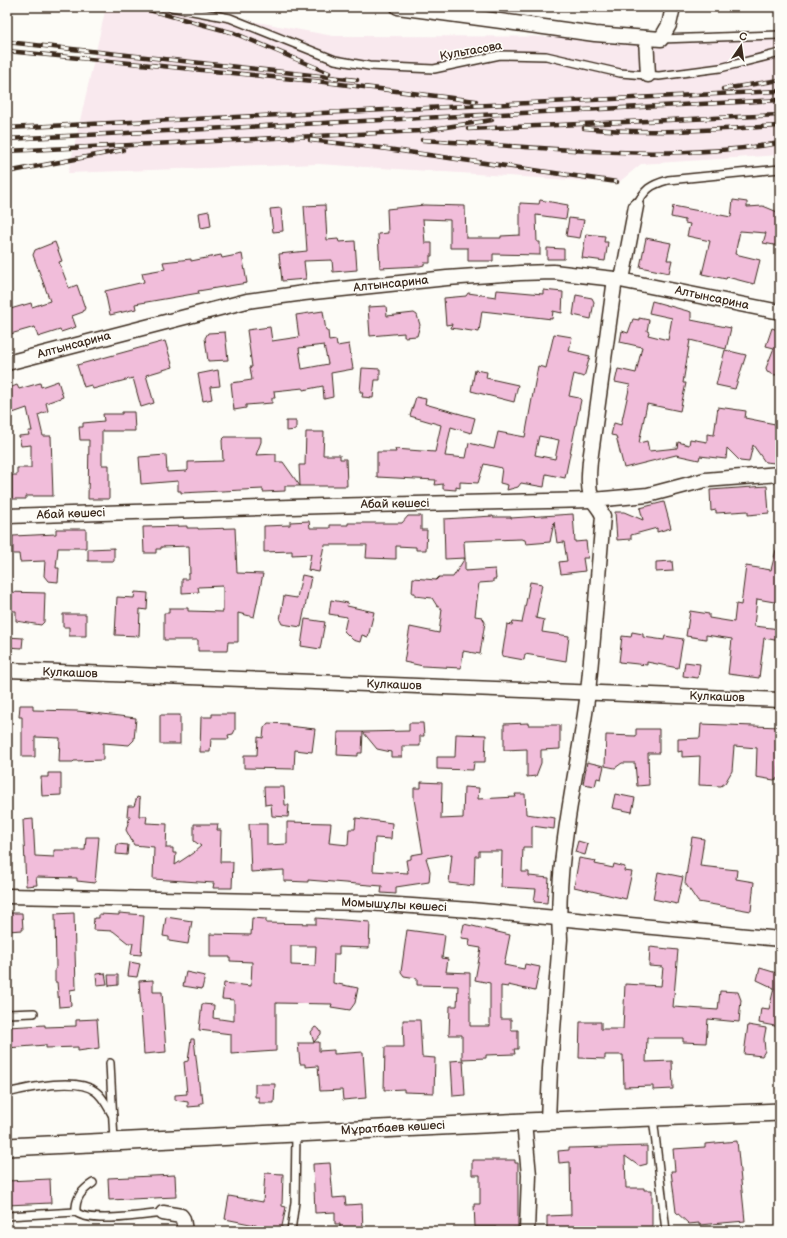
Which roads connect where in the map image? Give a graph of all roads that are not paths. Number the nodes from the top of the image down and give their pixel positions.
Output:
1 (171, 7) edge
2 (398, 7) edge
3 (673, 7) edge
4 (780, 35) edge
5 (646, 38) junction
6 (661, 39) junction
7 (780, 53) edge
8 (648, 75) junction
9 (780, 169) edge
10 (636, 206) joint
11 (618, 280) junction
12 (780, 312) edge
13 (7, 363) edge
14 (780, 474) edge
15 (593, 500) junction
16 (7, 516) edge
17 (7, 670) edge
18 (588, 692) junction
19 (780, 700) edge
20 (7, 896) edge
21 (559, 918) junction
22 (780, 939) edge
23 (34, 1013) dead end
24 (7, 1014) edge
25 (110, 1063) dead end
26 (7, 1093) edge
27 (780, 1112) edge
28 (113, 1116) junction
29 (653, 1117) junction
30 (548, 1121) junction
31 (524, 1122) junction
32 (296, 1132) junction
33 (114, 1142) junction
34 (7, 1147) edge
35 (93, 1183) dead end
36 (76, 1212) junction
37 (163, 1213) joint
38 (7, 1216) edge
39 (185, 1231) edge
40 (292, 1231) edge
41 (527, 1231) edge
42 (666, 1231) edge

1 - 8 lane, Культасова
2 - 5 street
3 - 6 street
4 - 6 lane
5 - 6 street
5 - 8 street
7 - 8 lane, Культасова
9 - 10 lane
10 - 11 street
11 - 12 street, Алтынсарина
11 - 13 street, Алтынсарина
11 - 15 street
14 - 15 street, Абай көшесі
15 - 16 street, Абай көшесі
15 - 18 street
17 - 18 street, Кулкашов
18 - 19 street, Кулкашов
18 - 21 street
20 - 21 street, Момышұлы көшесі
21 - 22 street, Момышұлы көшесі
21 - 30 street
23 - 24 lane
25 - 28 lane
26 - 28 lane
27 - 29 street, Мұратбаев көшесі
28 - 33 lane
29 - 30 street, Мұратбаев көшесі
29 - 42 lane
30 - 31 street, Мұратбаев көшесі
31 - 32 street, Мұратбаев көшесі
31 - 41 street
32 - 33 street, Мұратбаев көшесі
32 - 40 lane
33 - 34 street, Мұратбаев көшесі
35 - 36 lane
36 - 37 lane
36 - 38 lane
37 - 39 street

